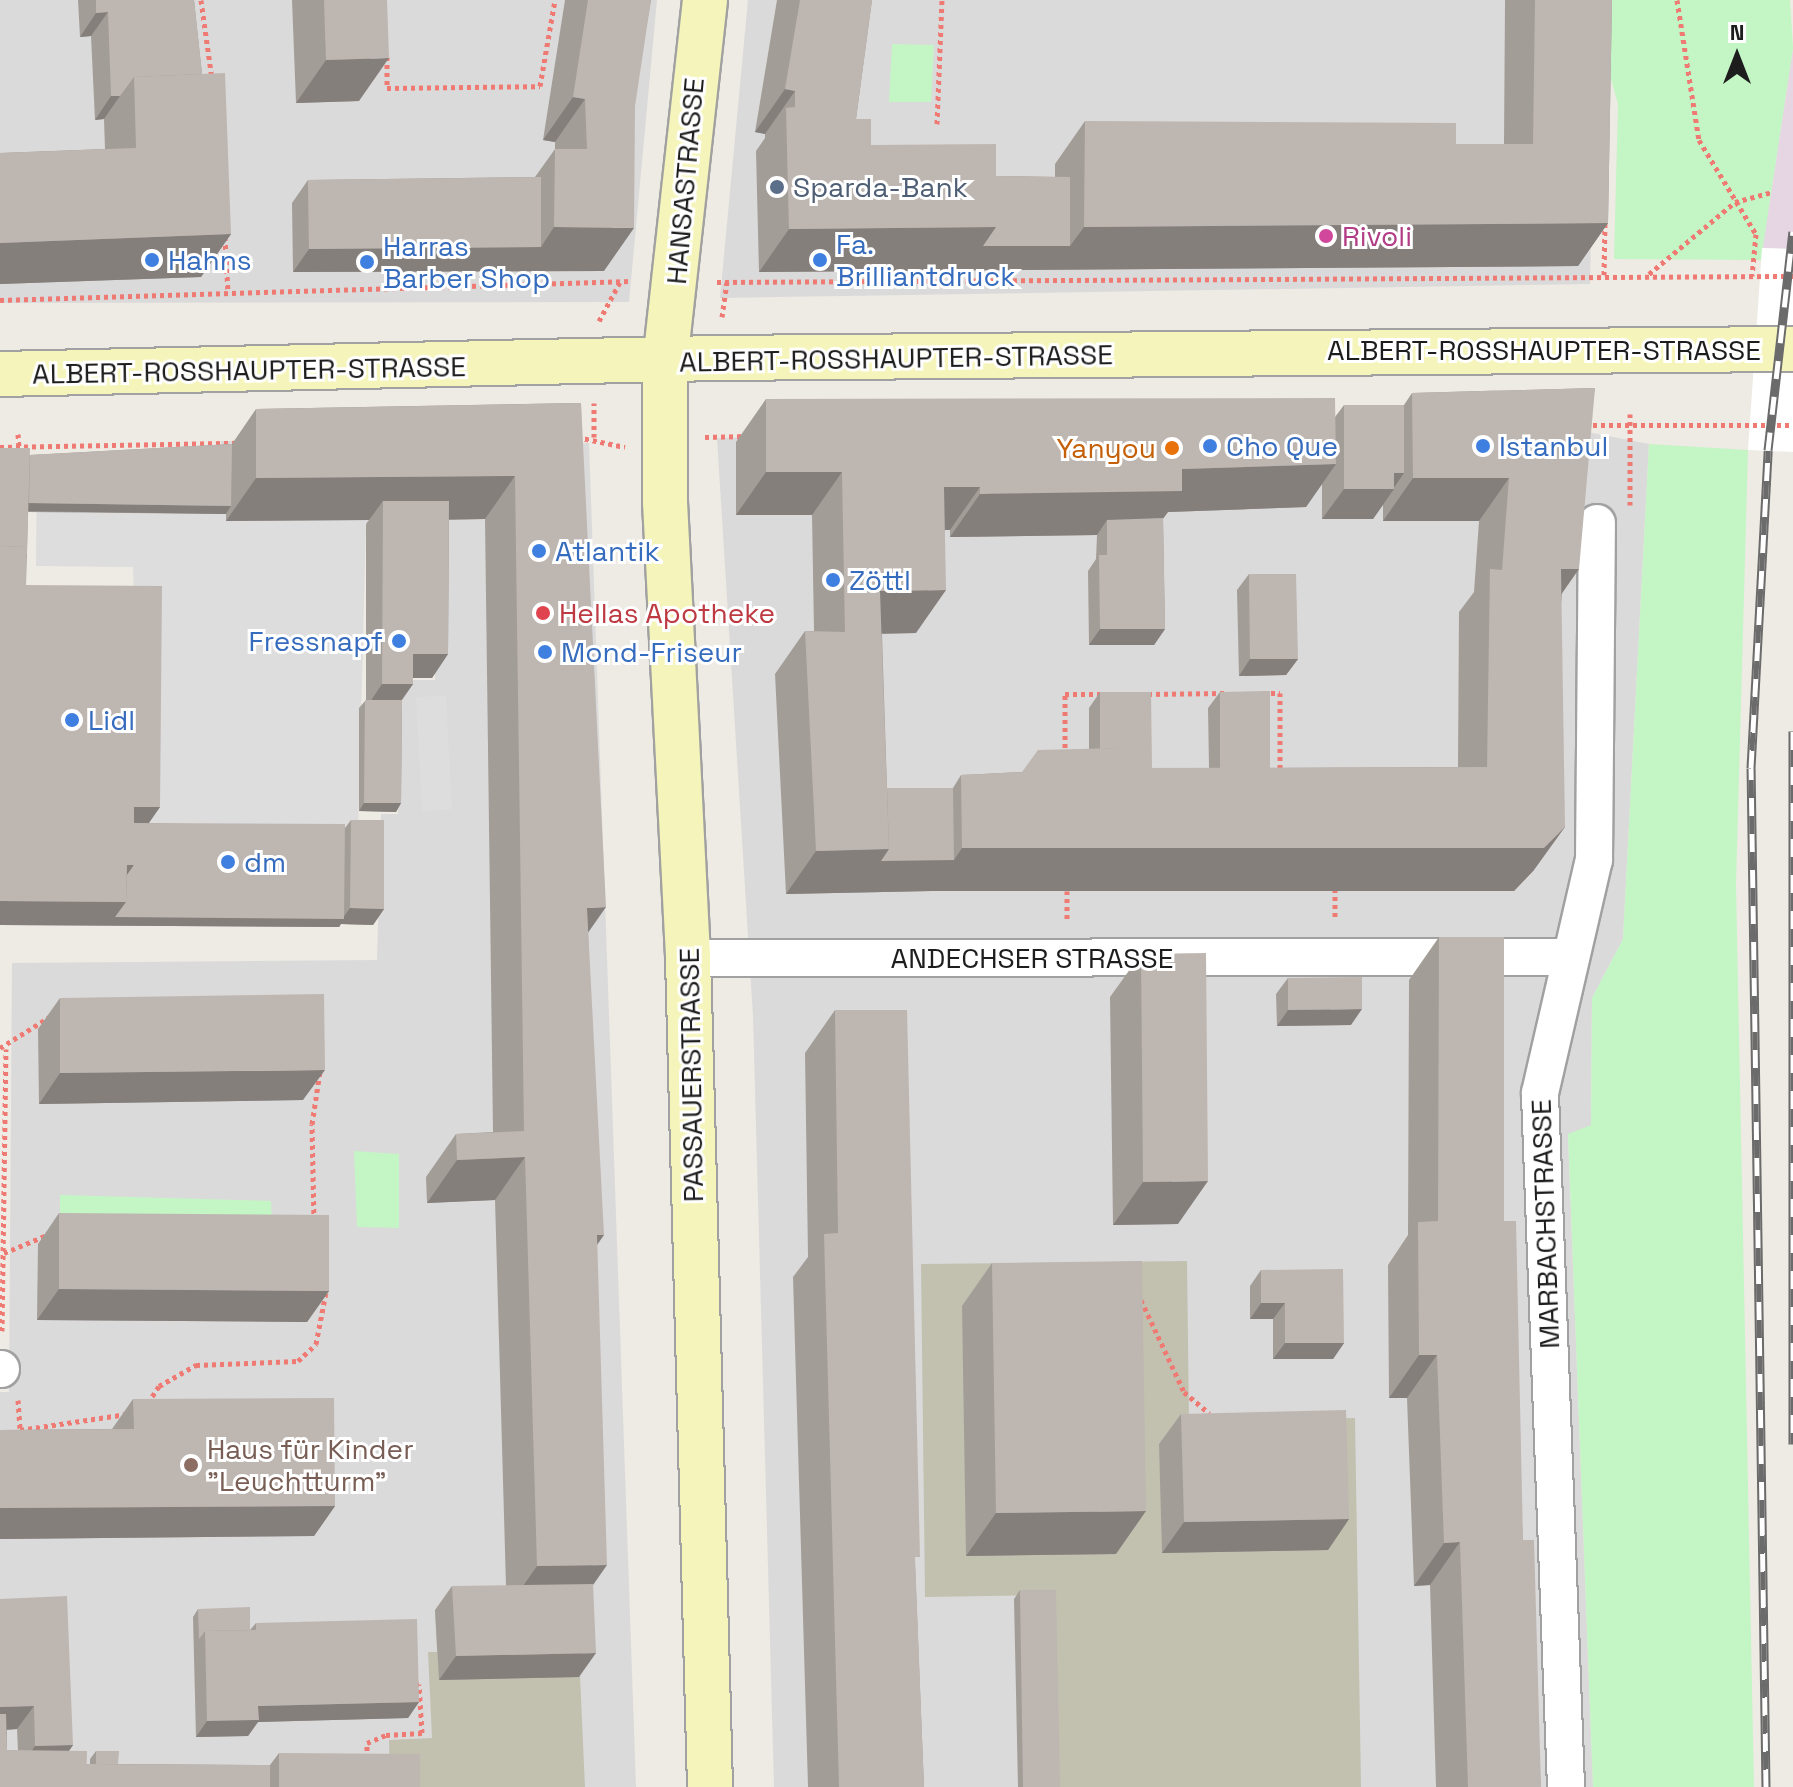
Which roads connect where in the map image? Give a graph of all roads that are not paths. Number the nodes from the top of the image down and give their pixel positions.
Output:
1 (705, 0) edge
2 (1793, 349) edge
3 (665, 363) junction
4 (0, 374) edge
5 (1597, 523) dead end
6 (1568, 957) junction
7 (688, 958) junction
8 (710, 1787) edge
9 (1566, 1787) edge

1 - 3 street, HANSASTRASSE
2 - 3 street, ALBERT-ROSSHAUPTER-STRASSE
3 - 4 street, ALBERT-ROSSHAUPTER-STRASSE
3 - 7 street, PASSAUERSTRASSE
5 - 6 street, MARBACHSTRASSE
6 - 7 street, ANDECHSER STRASSE
6 - 9 street, MARBACHSTRASSE
7 - 8 street, PASSAUERSTRASSE

